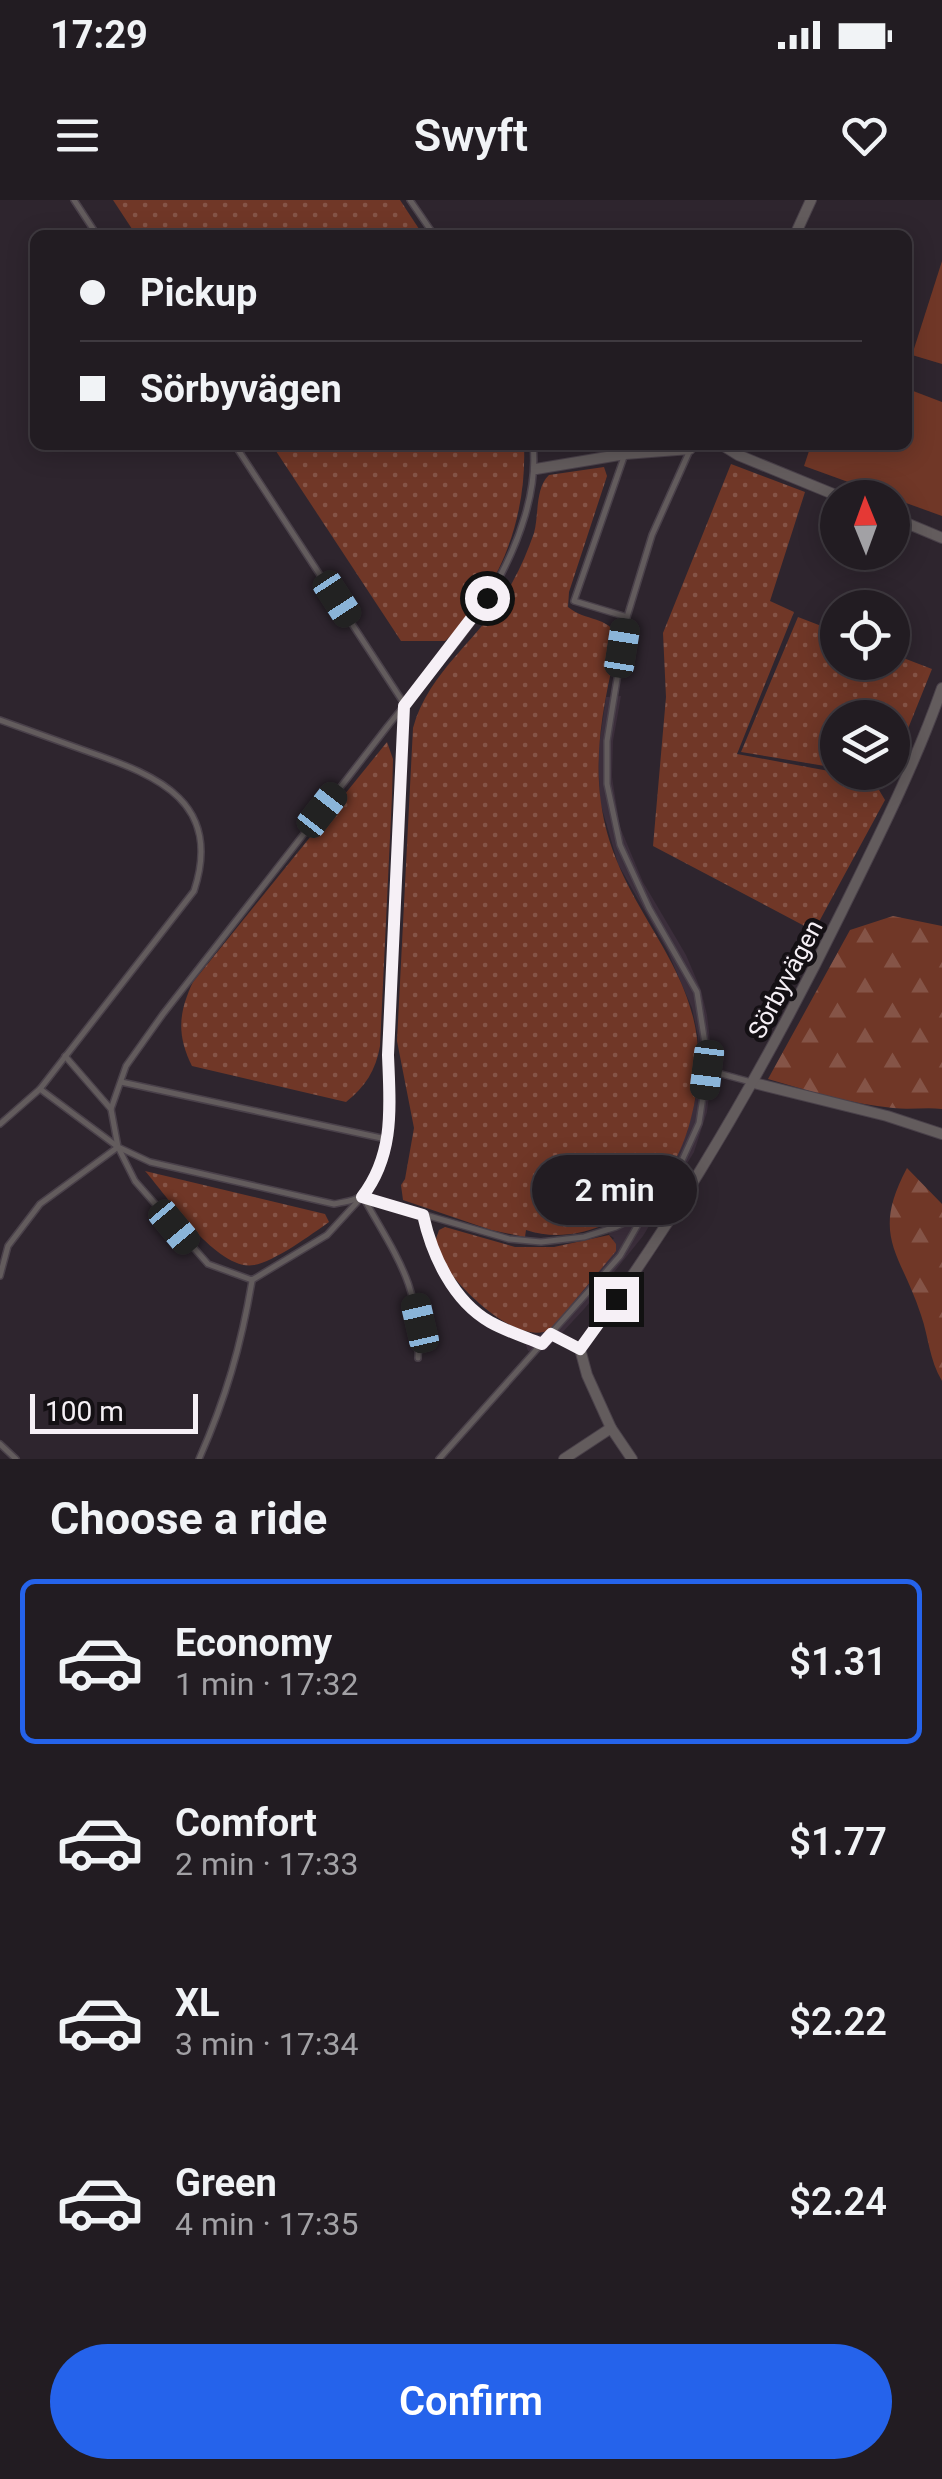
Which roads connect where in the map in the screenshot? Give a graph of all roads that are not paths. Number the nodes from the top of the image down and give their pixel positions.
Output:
1 (74, 200) edge
2 (410, 200) edge
3 (810, 200) edge
4 (95, 230) edge
5 (431, 230) edge
6 (796, 230) edge
7 (238, 450) edge
8 (534, 450) edge
9 (663, 450) edge
10 (690, 450) edge
11 (733, 450) edge
12 (626, 454) junction
13 (536, 469) junction
14 (820, 489) edge
15 (910, 525) edge
16 (942, 538) edge
17 (626, 617) junction
18 (942, 688) edge
19 (404, 706) junction
20 (0, 720) edge
21 (65, 1056) junction
22 (707, 1070) junction
23 (120, 1082) junction
24 (754, 1083) junction
25 (40, 1089) junction
26 (111, 1109) junction
27 (0, 1124) edge
28 (942, 1134) edge
29 (386, 1139) junction
30 (118, 1147) junction
31 (362, 1197) junction
32 (646, 1212) junction
33 (423, 1215) junction
34 (0, 1276) edge
35 (252, 1280) junction
36 (551, 1334) junction
37 (542, 1344) junction
38 (580, 1349) junction
39 (418, 1358) dead end
40 (607, 1431) junction
41 (0, 1444) edge
42 (16, 1459) edge
43 (199, 1459) edge
44 (440, 1459) edge
45 (564, 1459) edge
46 (632, 1459) edge

1 - 4 lane
2 - 5 lane
3 - 6 street
7 - 19 lane
8 - 13 lane
9 - 12 street
10 - 17 lane
11 - 14 street
12 - 13 street
12 - 17 lane
13 - 19 lane
15 - 16 street
17 - 22 lane
18 - 24 street, Sörbyvägen
19 - 23 lane
19 - 29 lane
20 - 21 lane
21 - 25 lane
21 - 26 lane
22 - 24 lane
22 - 32 lane
23 - 26 lane
23 - 29 lane
24 - 28 street
24 - 38 street, Sörbyvägen
25 - 27 lane
25 - 30 lane
26 - 30 lane
29 - 31 lane
30 - 31 lane
30 - 34 lane
30 - 35 lane
31 - 33 lane
31 - 35 lane
31 - 39 lane
32 - 33 lane
32 - 36 lane
33 - 37 lane
35 - 43 lane
36 - 37 lane
36 - 38 lane
37 - 44 lane
38 - 40 street
40 - 45 street
40 - 46 street
41 - 42 lane

